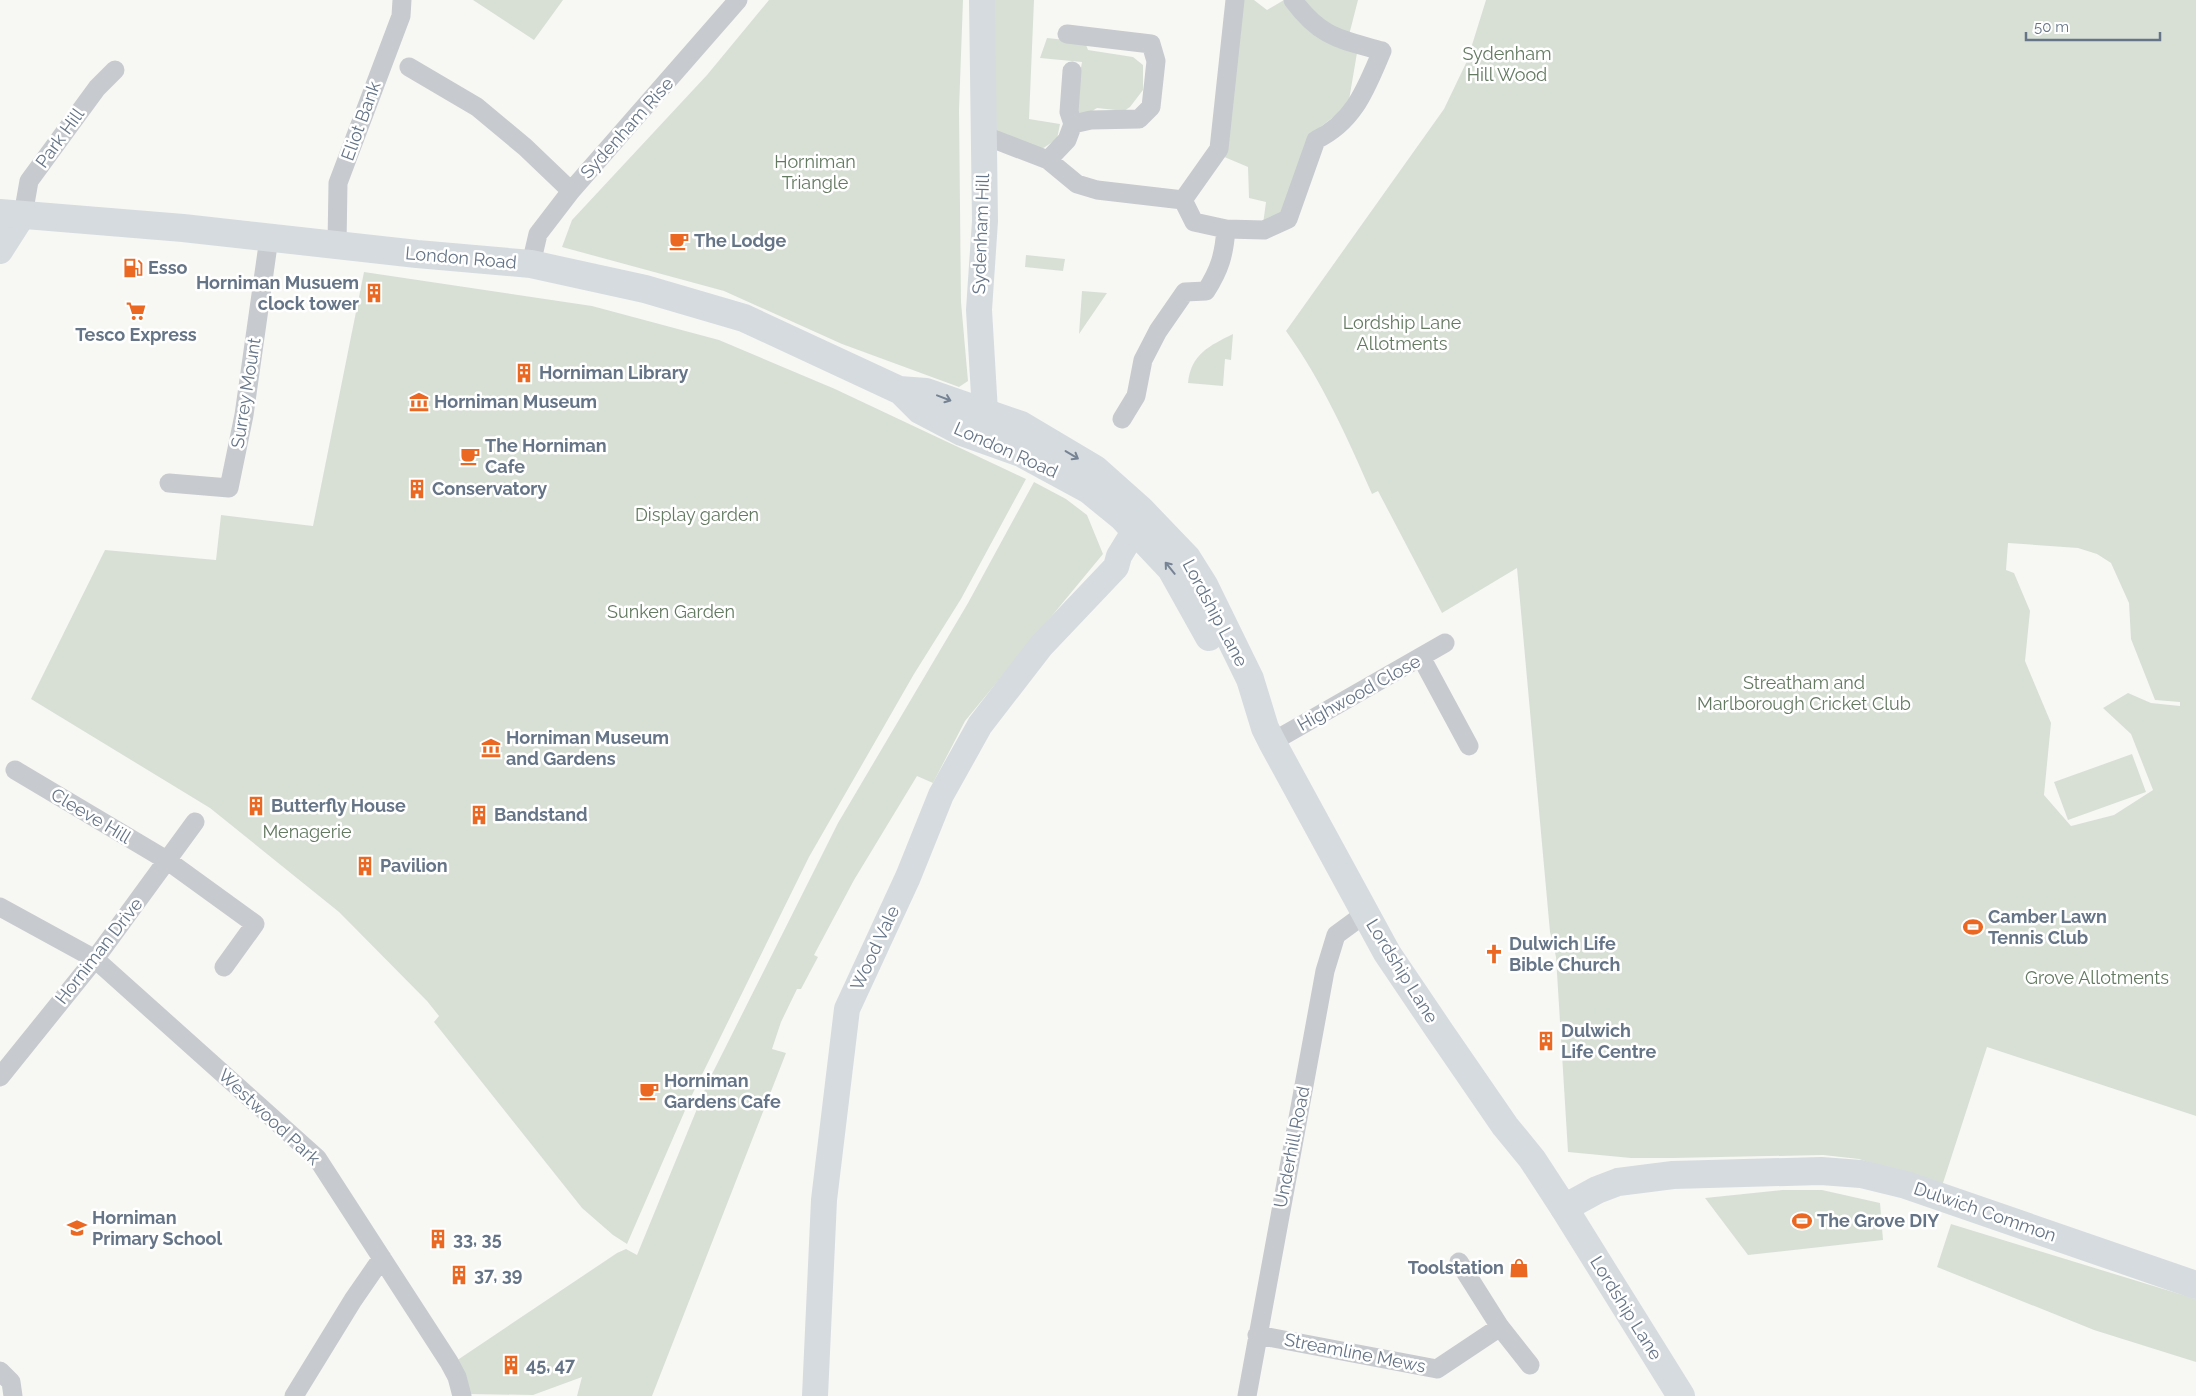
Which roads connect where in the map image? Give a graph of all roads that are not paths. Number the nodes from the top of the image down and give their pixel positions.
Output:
1 (402, 0) edge
2 (738, 0) edge
3 (982, 0) edge
4 (1235, 0) edge
5 (1293, 0) edge
6 (1067, 34) dead end
7 (409, 67) dead end
8 (115, 70) dead end
9 (1072, 71) dead end
10 (1073, 124) junction
11 (983, 135) junction
12 (1048, 160) junction
13 (571, 191) junction
14 (1183, 200) junction
15 (12, 214) edge
16 (1226, 229) junction
17 (269, 238) junction
18 (337, 245) junction
19 (0, 251) edge
20 (531, 264) junction
21 (901, 391) junction
22 (985, 412) junction
23 (1122, 419) dead end
24 (1022, 453) junction
25 (169, 483) dead end
26 (1148, 535) junction
27 (1445, 644) dead end
28 (1421, 657) junction
29 (1269, 735) junction
30 (1469, 746) dead end
31 (15, 770) dead end
32 (194, 822) dead end
33 (168, 861) junction
34 (0, 907) edge
35 (1366, 913) junction
36 (95, 959) junction
37 (224, 967) dead end
38 (0, 1077) edge
39 (1564, 1208) junction
40 (382, 1258) junction
41 (1459, 1262) dead end
42 (2196, 1285) edge
43 (1500, 1327) junction
44 (1257, 1335) junction
45 (1530, 1365) dead end
46 (0, 1371) edge
47 (820, 1395) edge
48 (13, 1396) edge
49 (294, 1396) edge
50 (462, 1396) edge
51 (1247, 1396) edge
52 (1681, 1396) edge

1 - 18 street, Eliot Bank
2 - 13 street, Sydenham Rise
3 - 11 street, Sydenham Hill
4 - 14 street
5 - 16 street
6 - 10 street
7 - 13 street
8 - 15 street, Park Hill
9 - 10 street
10 - 12 street
11 - 12 street
11 - 22 street, Sydenham Hill
12 - 14 street
13 - 20 street, Sydenham Rise
14 - 16 street
15 - 17 main road, London Road
15 - 19 street
16 - 23 street
17 - 18 main road, London Road
17 - 25 street, Surrey Mount
18 - 20 main road, London Road
20 - 21 main road, London Road
21 -> 22 main road, London Road
21 - 24 main road, London Road
22 - 24 street, Sydenham Hill
22 -> 26 main road, London Road
24 - 26 main road, London Road
26 - 29 main road, London Road
26 - 47 street, Wood Vale
27 - 28 street, Highwood Close
28 - 29 street, Highwood Close
28 - 30 street
29 - 35 main road, Lordship Lane
31 - 33 street, Cleeve Hill
32 - 33 street, Horniman Drive
33 - 36 street, Horniman Drive
33 - 37 street, Cleeve Hill
34 - 36 street, Westwood Park
35 - 39 main road, Lordship Lane
35 - 44 street, Underhill Road
36 - 38 street, Horniman Drive
36 - 40 street, Westwood Park
39 - 42 main road, Dulwich Common
39 - 52 main road, Lordship Lane
40 - 49 street
40 - 50 street, Westwood Park
41 - 43 street
43 - 44 street, Streamline Mews
43 - 45 street
44 - 51 street, Underhill Road
46 - 48 street

